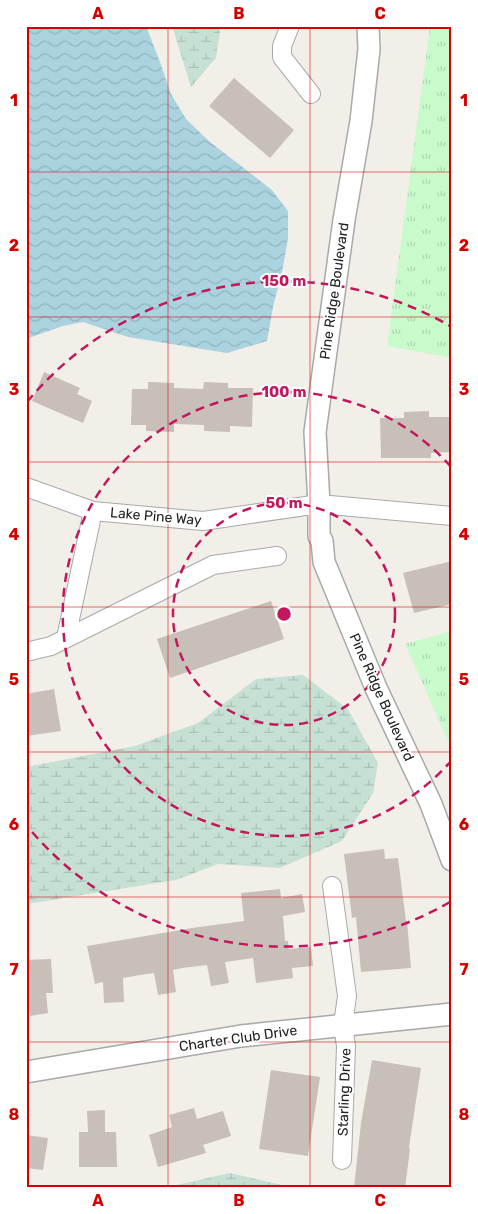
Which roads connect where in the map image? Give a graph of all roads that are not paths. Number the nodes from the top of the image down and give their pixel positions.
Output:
1 (290, 26) edge
2 (368, 26) edge
3 (310, 94) dead end
4 (26, 487) edge
5 (320, 504) junction
6 (93, 511) junction
7 (452, 516) edge
8 (277, 556) dead end
9 (66, 638) junction
10 (26, 652) edge
11 (452, 860) edge
12 (332, 886) dead end
13 (452, 1014) edge
14 (343, 1026) junction
15 (26, 1072) edge
16 (342, 1160) dead end

1 - 3 street
2 - 5 street, Pine Ridge Boulevard
4 - 6 street, Lake Pine Way
5 - 6 street, Lake Pine Way
5 - 7 street, Lake Pine Way
5 - 11 street, Pine Ridge Boulevard
6 - 9 street
8 - 9 street
9 - 10 street
12 - 14 street, Starling Drive
13 - 14 street, Charter Club Drive
14 - 15 street, Charter Club Drive
14 - 16 street, Starling Drive

